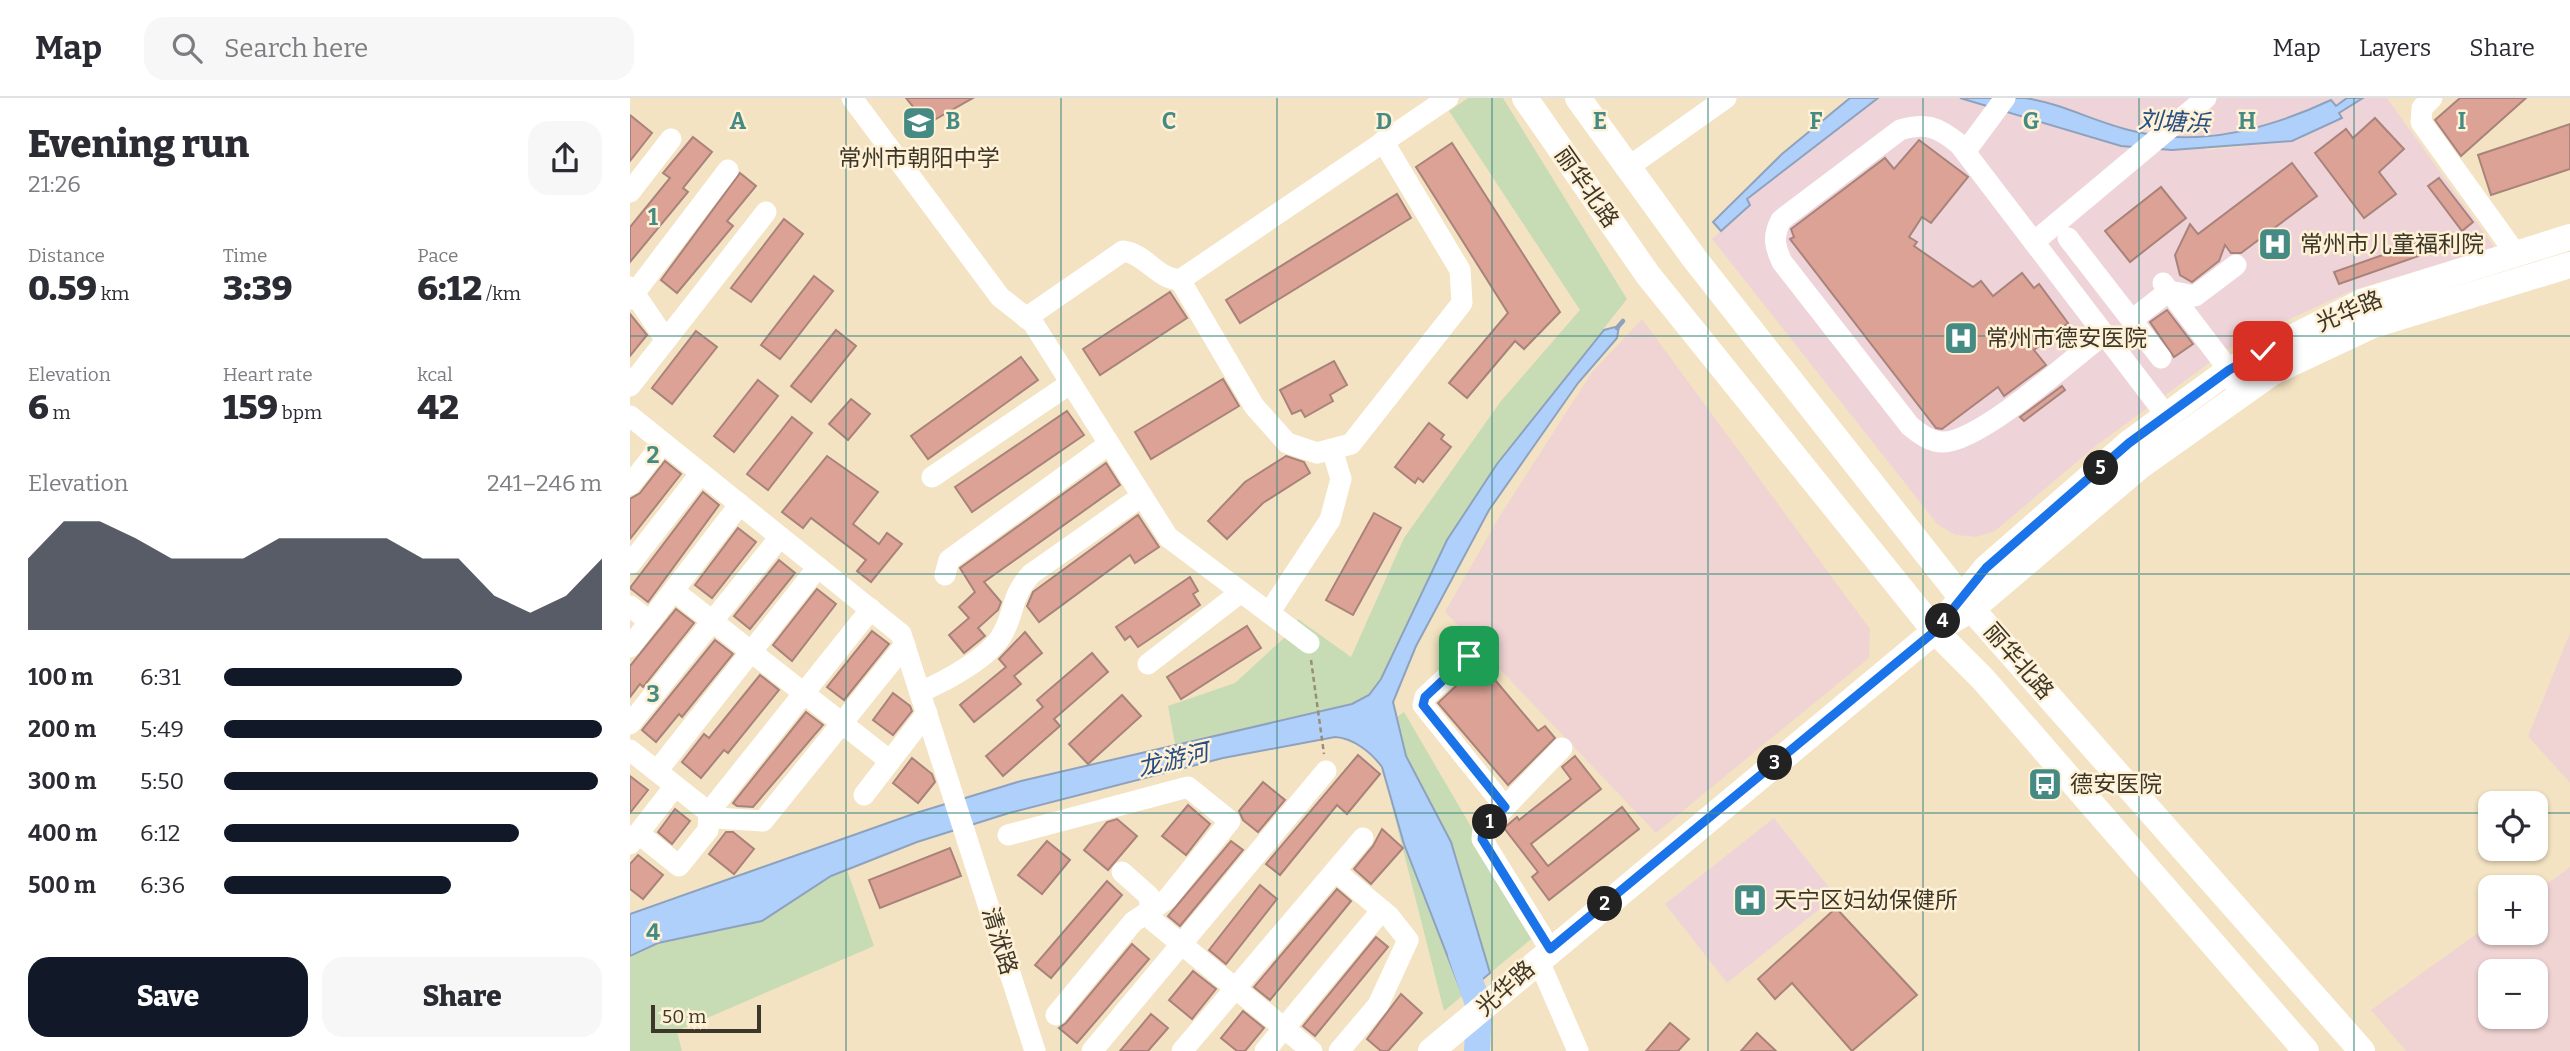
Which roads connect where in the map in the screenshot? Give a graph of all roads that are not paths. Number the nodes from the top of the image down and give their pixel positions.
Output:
1 (852, 98) edge
2 (1448, 98) edge
3 (1525, 98) edge
4 (1577, 98) edge
5 (1726, 98) edge
6 (2006, 98) edge
7 (2206, 98) edge
8 (2432, 98) edge
9 (671, 139) dead end
10 (1383, 141) junction
11 (1969, 147) junction
12 (1627, 168) junction
13 (728, 170) dead end
14 (630, 192) edge
15 (766, 212) dead end
16 (2570, 237) edge
17 (2068, 238) dead end
18 (2034, 242) junction
19 (2516, 254) junction
20 (2236, 265) dead end
21 (2570, 265) edge
22 (1180, 280) junction
23 (2166, 287) junction
24 (631, 293) edge
25 (1027, 318) junction
26 (2133, 320) junction
27 (2104, 334) junction
28 (666, 340) junction
29 (2161, 358) dead end
30 (2229, 370) junction
31 (1071, 383) junction
32 (630, 386) edge
33 (2240, 396) junction
34 (2166, 415) junction
35 (630, 416) edge
36 (663, 443) junction
37 (1110, 444) junction
38 (1332, 449) junction
39 (701, 473) junction
40 (932, 477) dead end
41 (630, 485) edge
42 (1142, 496) junction
43 (740, 504) junction
44 (1898, 517) junction
45 (780, 537) junction
46 (1864, 542) junction
47 (630, 564) edge
48 (818, 567) junction
49 (945, 575) dead end
50 (674, 591) junction
51 (1241, 592) junction
52 (1967, 603) junction
53 (630, 606) edge
54 (870, 609) junction
55 (1269, 613) junction
56 (650, 622) junction
57 (712, 622) junction
58 (1935, 631) junction
59 (1309, 643) road end
60 (905, 646) junction
61 (630, 647) edge
62 (751, 652) junction
63 (1469, 656) dead end
64 (1148, 664) dead end
65 (920, 692) junction
66 (803, 693) junction
67 (927, 713) junction
68 (842, 723) junction
69 (630, 724) edge
70 (1562, 748) dead end
71 (630, 750) edge
72 (890, 761) junction
73 (657, 771) junction
74 (1326, 771) dead end
75 (675, 786) junction
76 (864, 795) dead end
77 (1505, 807) junction
78 (709, 812) junction
79 (1008, 835) dead end
80 (1363, 838) dead end
81 (634, 839) edge
82 (1335, 871) junction
83 (1122, 872) dead end
84 (1151, 910) junction
85 (1382, 910) junction
86 (1181, 944) junction
87 (1544, 954) junction
88 (1236, 989) junction
89 (1056, 1015) dead end
90 (1284, 1028) junction
91 (1440, 1044) edge
92 (1035, 1051) edge
93 (1092, 1051) edge
94 (1182, 1051) edge
95 (1265, 1051) edge
96 (1312, 1051) edge
97 (1339, 1051) edge
98 (1578, 1051) edge
99 (2306, 1051) edge
100 (2362, 1051) edge

1 - 25 street
2 - 10 street
3 - 46 main road, 丽华北路
4 - 12 main road, 丽华北路
5 - 12 street
6 - 11 street
7 - 18 street
8 - 19 street
9 - 14 street
10 - 22 street
10 - 38 street
11 - 18 street
11 - 27 street
12 - 44 main road, 丽华北路
13 - 24 street
15 - 28 street
16 - 19 main road, 光华路
17 - 26 street
18 - 27 street
19 - 30 main road, 光华路
20 - 23 street
21 - 33 main road, 光华路
22 - 25 street
22 - 38 street
23 - 26 street
23 - 30 street
24 - 28 street
25 - 31 street
26 - 29 street
27 - 34 street
28 - 32 street
30 - 33 street
30 - 34 main road, 光华路
31 - 37 street
31 - 40 street
33 - 52 main road, 光华路
34 - 52 main road, 光华路
35 - 36 street
36 - 39 street
36 - 41 street
37 - 42 street
37 - 49 street
38 - 55 street
39 - 43 street
39 - 47 street
42 - 51 street
42 - 65 street
43 - 45 street
43 - 50 street
44 - 46 main road
44 - 52 main road, 丽华北路
45 - 48 street
45 - 57 street
46 - 58 main road, 丽华北路
48 - 54 street
48 - 62 street
50 - 56 street
50 - 57 street
51 - 55 street
51 - 64 street
52 - 58 main road, 光华路
52 - 100 main road, 丽华北路
53 - 56 street
54 - 60 street
54 - 66 street
55 - 59 street
56 - 61 street
57 - 62 street
57 - 69 street
58 - 87 main road, 光华路
58 - 99 main road, 丽华北路
60 - 65 street, 清洑路
60 - 68 street
62 - 66 street
62 - 73 street
63 - 77 street
65 - 67 street, 清洑路
66 - 68 street
66 - 78 street
67 - 72 street
67 - 92 street, 清洑路
68 - 72 street
68 - 78 street
70 - 77 street
71 - 73 street
72 - 76 street
73 - 75 street
74 - 86 street
75 - 78 street
75 - 81 street
77 - 87 street
78 - 81 street
79 - 84 street
80 - 82 street
82 - 85 street
82 - 88 street
83 - 84 street
84 - 86 street
84 - 89 street
85 - 90 street
85 - 97 street
86 - 88 street
86 - 93 street
87 - 91 main road, 光华路
87 - 98 street
88 - 90 street
88 - 94 street
90 - 95 street
90 - 96 street

